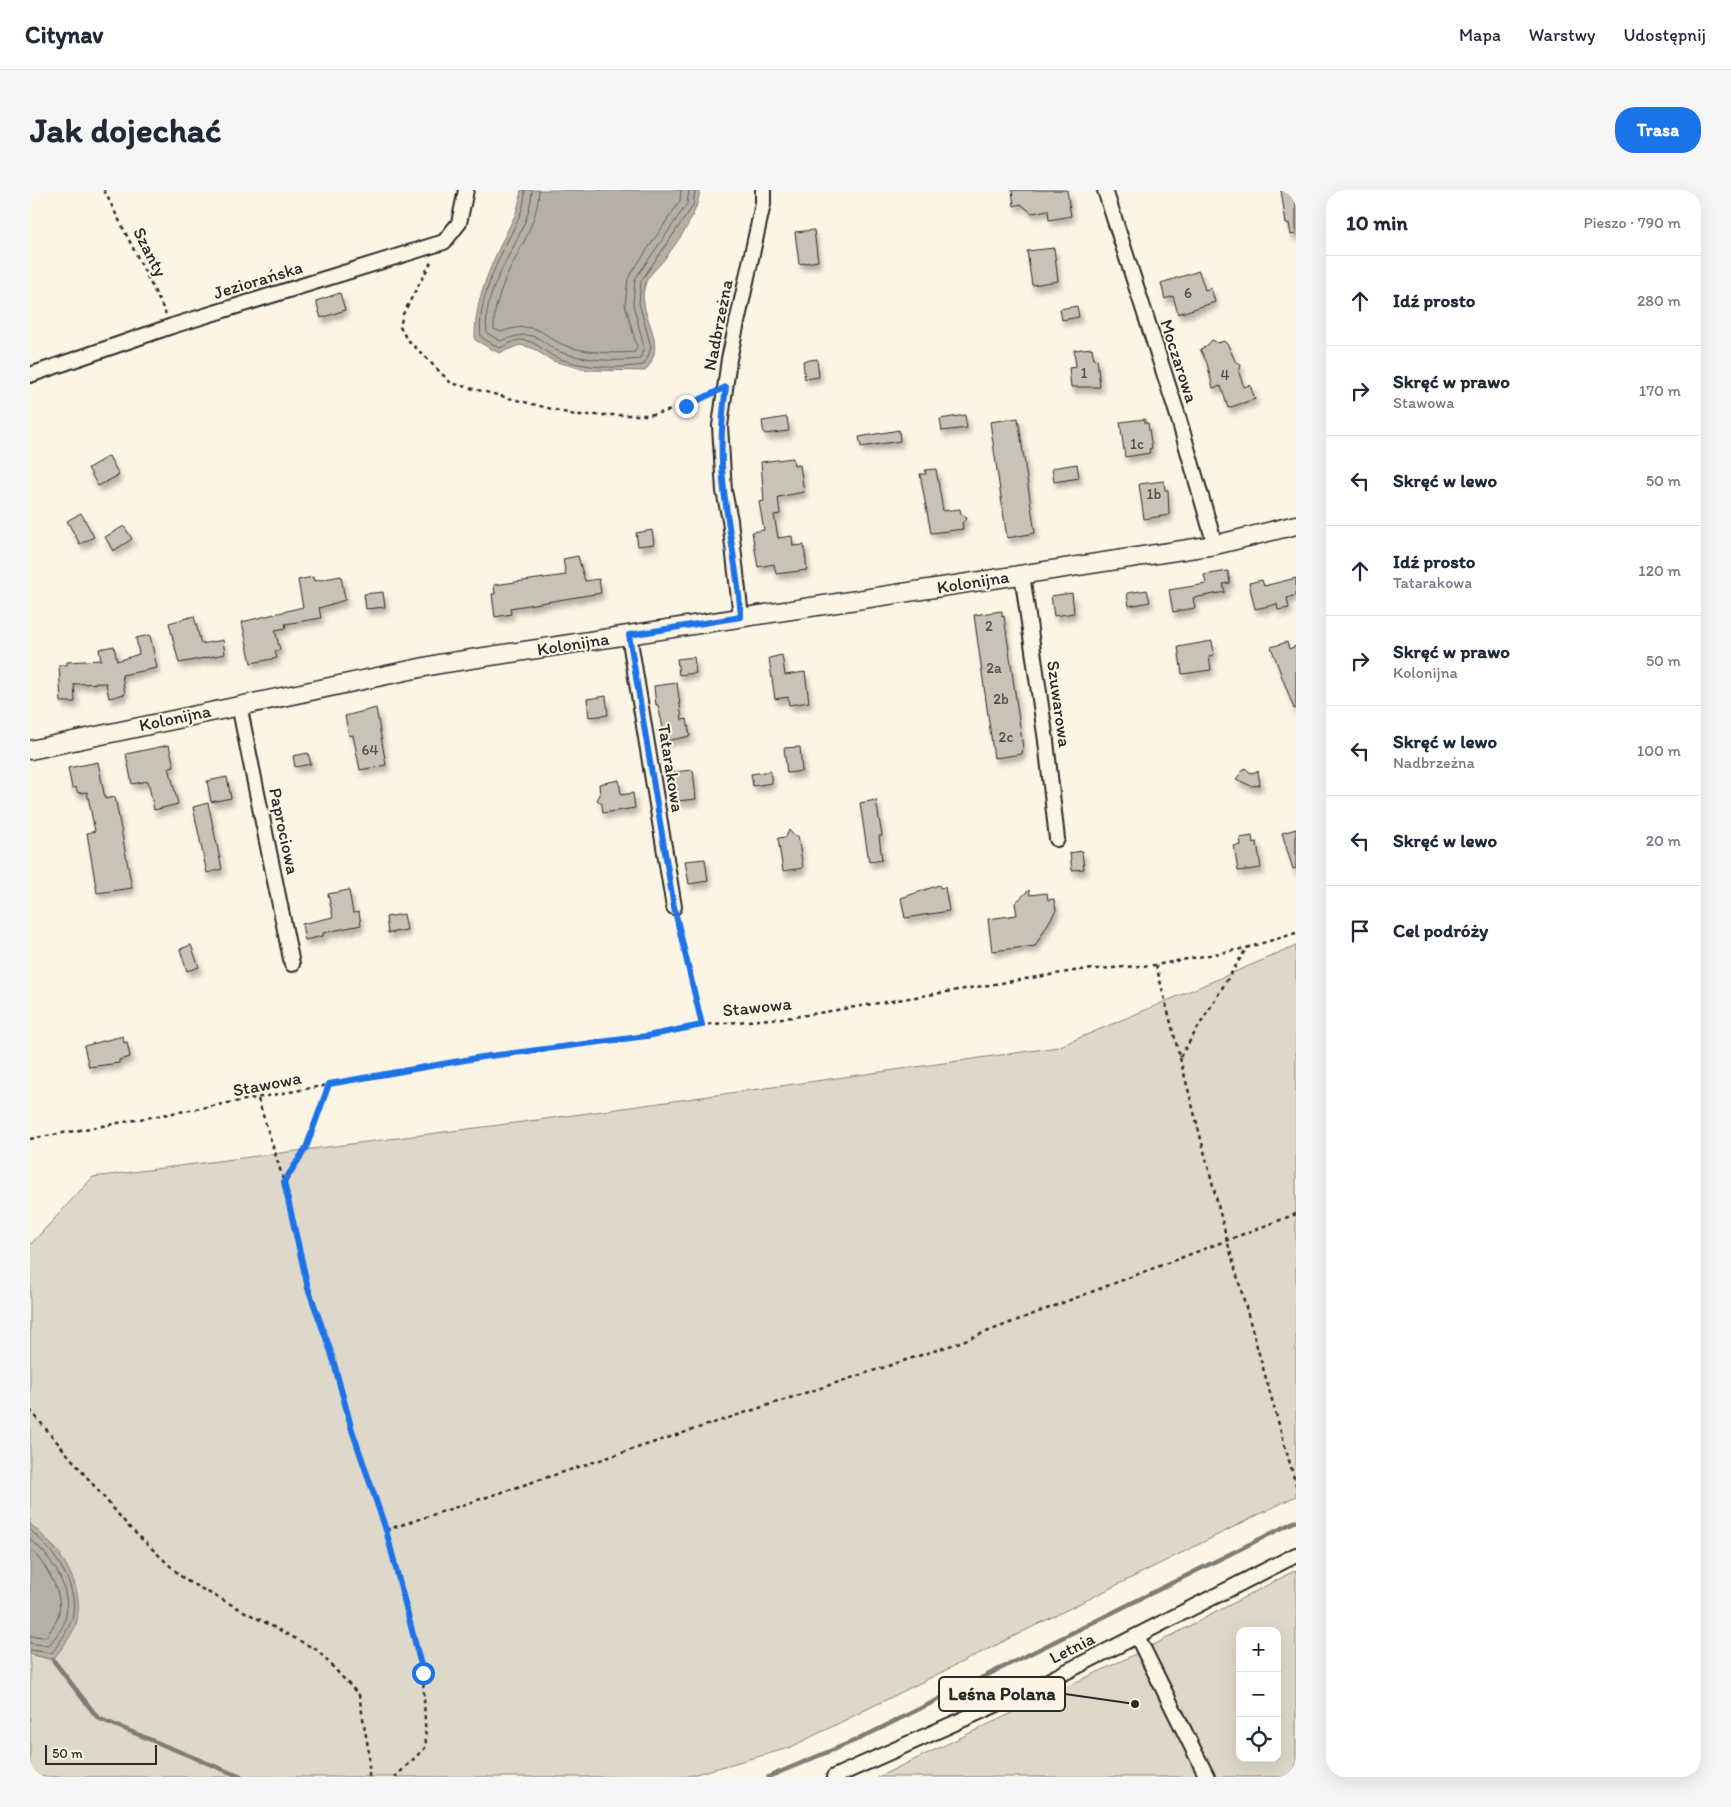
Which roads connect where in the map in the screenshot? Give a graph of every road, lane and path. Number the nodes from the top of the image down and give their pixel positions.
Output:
1 (104, 190) edge
2 (466, 190) edge
3 (763, 190) edge
4 (1105, 190) edge
5 (444, 242) junction
6 (172, 326) junction
7 (30, 375) edge
8 (726, 387) junction
9 (1296, 525) edge
10 (1215, 545) junction
11 (1022, 574) junction
12 (741, 617) junction
13 (629, 635) junction
14 (239, 705) junction
15 (30, 750) edge
16 (1057, 839) dead end
17 (674, 907) joint
18 (1296, 933) edge
19 (1246, 948) junction
20 (292, 964) dead end
21 (1156, 965) junction
22 (702, 1025) junction
23 (1180, 1057) junction
24 (329, 1084) junction
25 (258, 1099) junction
26 (30, 1138) edge
27 (284, 1182) junction
28 (1296, 1214) edge
29 (1227, 1240) junction
30 (30, 1410) edge
31 (1296, 1471) edge
32 (1291, 1473) junction
33 (1296, 1485) edge
34 (386, 1530) junction
35 (1296, 1555) edge
36 (1137, 1636) junction
37 (370, 1777) edge
38 (395, 1777) edge
39 (834, 1777) edge
40 (1207, 1777) edge

1 - 6 path, Szanty
2 - 5 street
3 - 8 street, Nadbrzeżna
4 - 10 street, Moczarowa
5 - 6 street, Jeziorańska
5 - 8 path
6 - 7 street, Jeziorańska
8 - 12 street, Nadbrzeżna
9 - 10 street, Kolonijna
10 - 11 street, Kolonijna
11 - 12 street, Kolonijna
11 - 16 street, Szuwarowa
12 - 13 street, Kolonijna
13 - 14 street, Kolonijna
13 - 17 street, Tatarakowa
14 - 15 street, Kolonijna
14 - 20 street, Paprociowa
17 - 22 path
18 - 19 path, Stawowa
19 - 21 path, Stawowa
19 - 23 path
21 - 22 path, Stawowa
21 - 23 path
22 - 24 path, Stawowa
23 - 29 path
24 - 25 path, Stawowa
24 - 27 path
25 - 26 path, Stawowa
25 - 27 path
27 - 34 path
28 - 29 path
29 - 32 path
29 - 34 path
30 - 37 path
31 - 32 path
32 - 33 path
34 - 38 path
35 - 36 street, Letnia
36 - 39 street, Letnia
36 - 40 street

